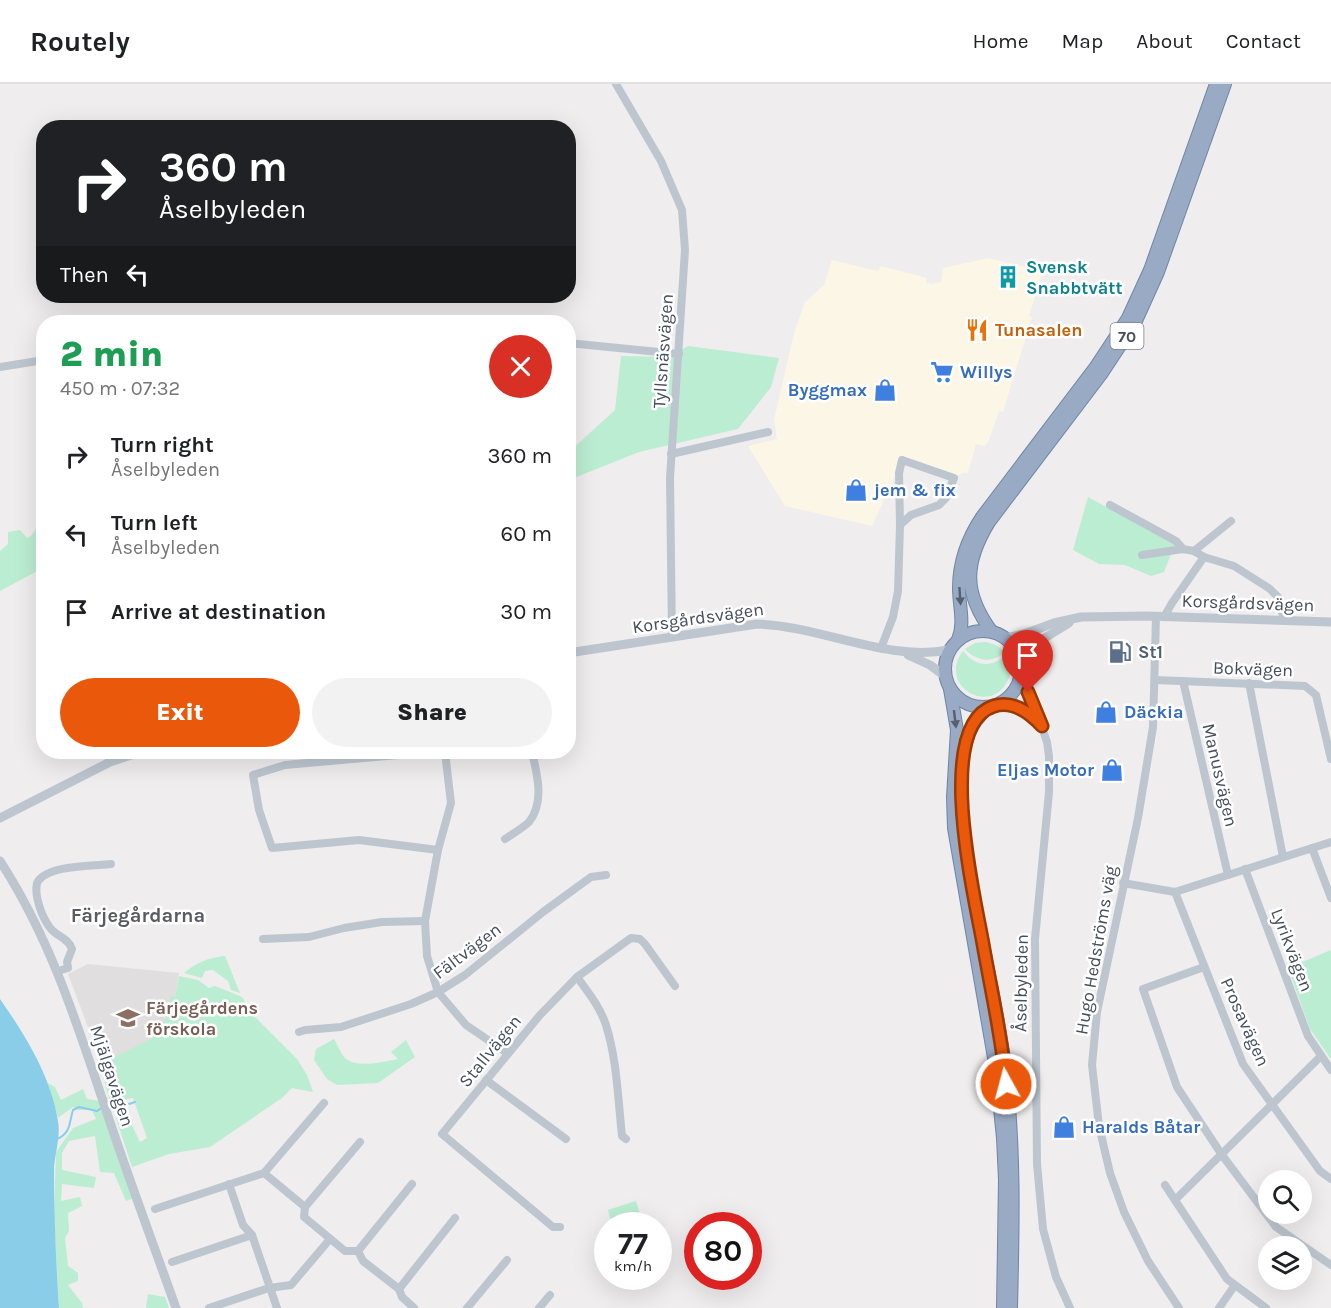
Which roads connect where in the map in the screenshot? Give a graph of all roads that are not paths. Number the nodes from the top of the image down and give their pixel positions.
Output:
1 (616, 84) edge
2 (1216, 84) edge
3 (1225, 84) edge
4 (576, 344) edge
5 (679, 354) junction
6 (36, 361) edge
7 (0, 367) edge
8 (768, 432) dead end
9 (671, 454) junction
10 (1110, 505) dead end
11 (1231, 521) dead end
12 (900, 525) junction
13 (1183, 549) junction
14 (1194, 551) junction
15 (1142, 555) dead end
16 (1204, 557) junction
17 (1081, 617) junction
18 (1160, 617) junction
19 (1284, 621) junction
20 (1331, 622) edge
21 (992, 632) junction
22 (672, 637) junction
23 (1005, 638) junction
24 (958, 640) junction
25 (881, 648) junction
26 (949, 650) junction
27 (576, 652) edge
28 (901, 652) junction
29 (1021, 672) junction
30 (945, 676) junction
31 (1155, 680) junction
32 (1183, 681) junction
33 (1249, 683) junction
34 (950, 689) junction
35 (994, 706) junction
36 (1042, 726) junction
37 (119, 759) edge
38 (353, 759) edge
39 (446, 759) edge
40 (534, 759) edge
41 (1331, 759) edge
42 (0, 818) edge
43 (505, 838) dead end
44 (1331, 842) edge
45 (1312, 848) junction
46 (438, 850) junction
47 (1283, 857) junction
48 (0, 861) edge
49 (111, 864) dead end
50 (1245, 869) junction
51 (606, 875) dead end
52 (1228, 875) junction
53 (1123, 883) junction
54 (1175, 892) junction
55 (1331, 898) edge
56 (425, 921) junction
57 (263, 939) dead end
58 (1204, 966) junction
59 (63, 969) junction
60 (577, 977) junction
61 (675, 986) dead end
62 (438, 992) junction
63 (299, 1032) dead end
64 (507, 1053) junction
65 (1321, 1056) junction
66 (1331, 1070) edge
67 (486, 1080) junction
68 (324, 1103) dead end
69 (1272, 1105) junction
70 (566, 1139) dead end
71 (626, 1139) dead end
72 (360, 1142) dead end
73 (1222, 1155) junction
74 (264, 1173) junction
75 (1331, 1179) edge
76 (229, 1184) junction
77 (412, 1184) dead end
78 (1165, 1185) dead end
79 (1175, 1200) junction
80 (305, 1207) junction
81 (155, 1209) dead end
82 (455, 1218) dead end
83 (560, 1227) dead end
84 (252, 1235) junction
85 (330, 1239) junction
86 (358, 1251) junction
87 (507, 1260) dead end
88 (172, 1262) dead end
89 (1331, 1265) edge
90 (1234, 1285) junction
91 (269, 1288) junction
92 (399, 1288) junction
93 (550, 1295) dead end
94 (176, 1308) edge
95 (209, 1308) edge
96 (277, 1308) edge
97 (414, 1308) edge
98 (467, 1308) edge
99 (539, 1308) edge
100 (1003, 1308) edge
101 (1011, 1308) edge
102 (1070, 1308) edge
103 (1179, 1308) edge
104 (1219, 1308) edge
105 (1266, 1308) edge

1 - 5 street, Tyllsnäsvägen
2 -> 24 highway, 70
3 - 21 highway, 70
4 - 5 street
5 - 9 street, Tyllsnäsvägen
6 - 7 street
8 - 9 street
9 - 22 street, Tyllsnäsvägen
10 - 13 street
11 - 14 street
12 - 12 street
12 - 25 street
13 - 14 street
13 - 15 street
14 - 16 street
16 - 18 street, Korsgårdsvägen
16 - 19 street
17 - 18 street, Korsgårdsvägen
17 - 23 street, Korsgårdsvägen
17 - 29 street, Korsgårdsvägen
18 - 19 street, Korsgårdsvägen
18 - 31 street, Hugo Hedströms väg
19 - 20 street, Korsgårdsvägen
21 - 23 highway
21 - 24 highway
22 - 25 street, Korsgårdsvägen
22 - 27 street, Korsgårdsvägen
23 - 29 highway
24 - 26 highway
25 - 28 street, Korsgårdsvägen
26 - 28 street, Korsgårdsvägen
26 - 30 highway
28 - 30 street, Korsgårdsvägen
29 - 35 highway
29 - 36 street, Åselbyleden
30 - 34 highway
31 - 32 street, Bokvägen
31 - 53 street, Hugo Hedströms väg
32 - 33 street, Bokvägen
32 - 52 street, Manusvägen
33 - 41 street, Bokvägen
33 - 47 street
34 - 35 highway
34 -> 100 highway
35 - 36 street
35 - 101 highway
36 - 102 street, Åselbyleden
37 - 42 street
38 - 46 street
39 - 46 street
40 - 43 street
44 - 45 street
45 - 47 street
45 - 55 street
46 - 56 street
47 - 50 street
48 - 59 street, Mjälgavägen
49 - 59 street
50 - 52 street
50 - 65 street, Lyrikvägen
51 - 62 street, Fältvägen
52 - 54 street
53 - 54 street
53 - 103 street, Hugo Hedströms väg
54 - 58 street, Prosavägen
56 - 57 street
56 - 62 street
58 - 69 street, Prosavägen
58 - 73 street
59 - 94 street, Mjälgavägen
60 - 61 street, Stallvägen
60 - 64 street, Stallvägen
60 - 71 street
62 - 63 street, Fältvägen
62 - 64 street
64 - 67 street, Stallvägen
65 - 66 street, Lyrikvägen
65 - 69 street
67 - 70 street
67 - 83 street, Stallvägen
68 - 74 street
69 - 73 street
69 - 75 street, Prosavägen
72 - 80 street
73 - 79 street
73 - 89 street
74 - 76 street
74 - 80 street
76 - 81 street
76 - 84 street
77 - 86 street
78 - 79 street
79 - 90 street
80 - 85 street
82 - 92 street
84 - 88 street
84 - 91 street
85 - 86 street
85 - 91 street
86 - 92 street
87 - 98 street
90 - 104 street
90 - 105 street
91 - 95 street
91 - 96 street
92 - 97 street
93 - 99 street

